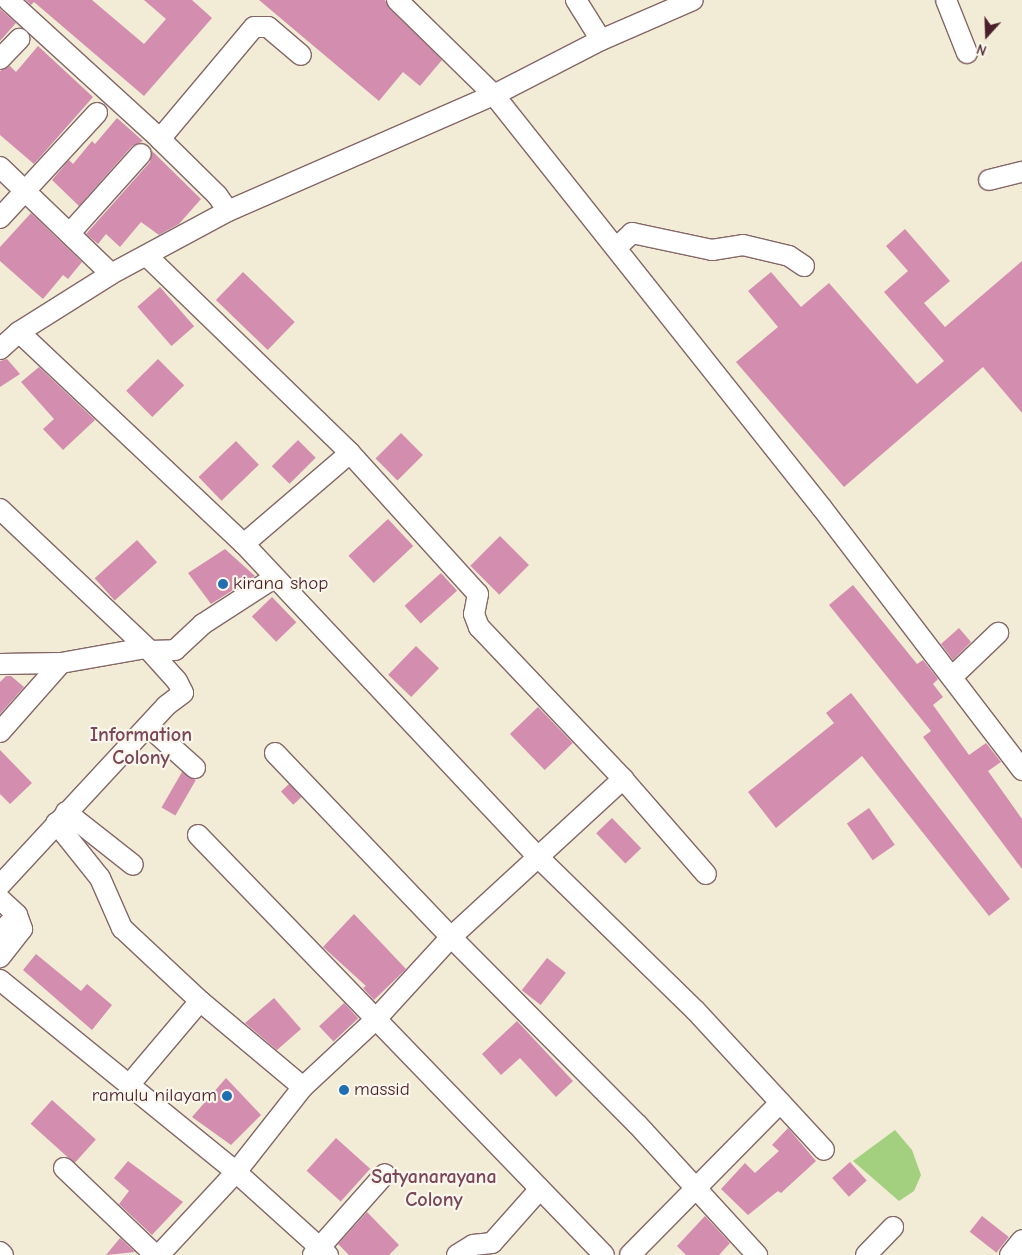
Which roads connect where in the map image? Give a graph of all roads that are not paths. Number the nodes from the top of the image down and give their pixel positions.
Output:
1 (8, 0) edge
2 (397, 0) edge
3 (576, 0) edge
4 (693, 0) edge
5 (946, 0) edge
6 (19, 39) dead end
7 (601, 40) junction
8 (966, 54) dead end
9 (301, 55) dead end
10 (0, 59) edge
11 (494, 95) junction
12 (97, 113) dead end
13 (160, 139) junction
14 (141, 154) dead end
15 (0, 167) edge
16 (1022, 172) edge
17 (989, 180) dead end
18 (25, 191) junction
19 (228, 211) junction
20 (0, 218) edge
21 (70, 233) junction
22 (616, 248) junction
23 (148, 256) junction
24 (804, 266) dead end
25 (111, 274) junction
26 (7, 339) edge
27 (350, 453) junction
28 (0, 509) edge
29 (244, 544) junction
30 (274, 578) junction
31 (998, 633) dead end
32 (148, 649) junction
33 (61, 663) junction
34 (0, 664) edge
35 (952, 677) junction
36 (148, 726) junction
37 (0, 732) edge
38 (276, 753) dead end
39 (195, 768) dead end
40 (1022, 770) edge
41 (623, 779) junction
42 (61, 817) junction
43 (198, 835) dead end
44 (538, 857) junction
45 (133, 865) dead end
46 (706, 874) dead end
47 (0, 885) edge
48 (0, 899) edge
49 (17, 915) junction
50 (0, 933) edge
51 (451, 937) junction
52 (0, 957) edge
53 (0, 980) edge
54 (200, 1001) junction
55 (375, 1020) junction
56 (129, 1085) junction
57 (303, 1087) junction
58 (780, 1103) junction
59 (824, 1150) dead end
60 (64, 1168) dead end
61 (236, 1172) junction
62 (385, 1174) dead end
63 (694, 1187) junction
64 (540, 1189) junction
65 (893, 1227) dead end
66 (1022, 1240) edge
67 (0, 1252) edge
68 (320, 1252) edge
69 (3, 1255) edge
70 (155, 1255) edge
71 (159, 1255) edge
72 (457, 1255) edge
73 (604, 1255) edge
74 (630, 1255) edge
75 (757, 1255) edge
76 (866, 1255) edge
77 (1010, 1255) edge

1 - 13 street
2 - 11 street
3 - 7 street
4 - 7 street
5 - 8 street
6 - 10 street
7 - 11 street
9 - 13 street
11 - 19 street
11 - 22 street
12 - 18 street
13 - 19 street
14 - 21 street
15 - 18 street
16 - 17 street
18 - 20 street
18 - 21 street
19 - 23 street
21 - 25 street
22 - 24 street
22 - 35 street
23 - 25 street
23 - 27 street
25 - 26 street
26 - 29 street
27 - 29 street
27 - 41 street
28 - 32 street
29 - 30 street
30 - 32 street
30 - 44 street
31 - 35 street
32 - 33 street
32 - 36 street
33 - 34 street
33 - 37 street
35 - 40 street
36 - 39 street
36 - 42 street
38 - 51 street
41 - 44 street
41 - 46 street
42 - 45 street
42 - 47 street
42 - 54 street
43 - 55 street
44 - 51 street
44 - 58 street
48 - 49 street
49 - 50 street
49 - 52 street
51 - 55 street
51 - 63 street
53 - 56 street
54 - 56 street
54 - 57 street
55 - 57 street
55 - 64 street
56 - 61 street
57 - 61 street
58 - 59 street
58 - 63 street
60 - 70 street
61 - 68 street
61 - 71 street
62 - 68 street
63 - 74 street
63 - 75 street
64 - 72 street
64 - 73 street
65 - 76 street
66 - 77 street
67 - 69 street

